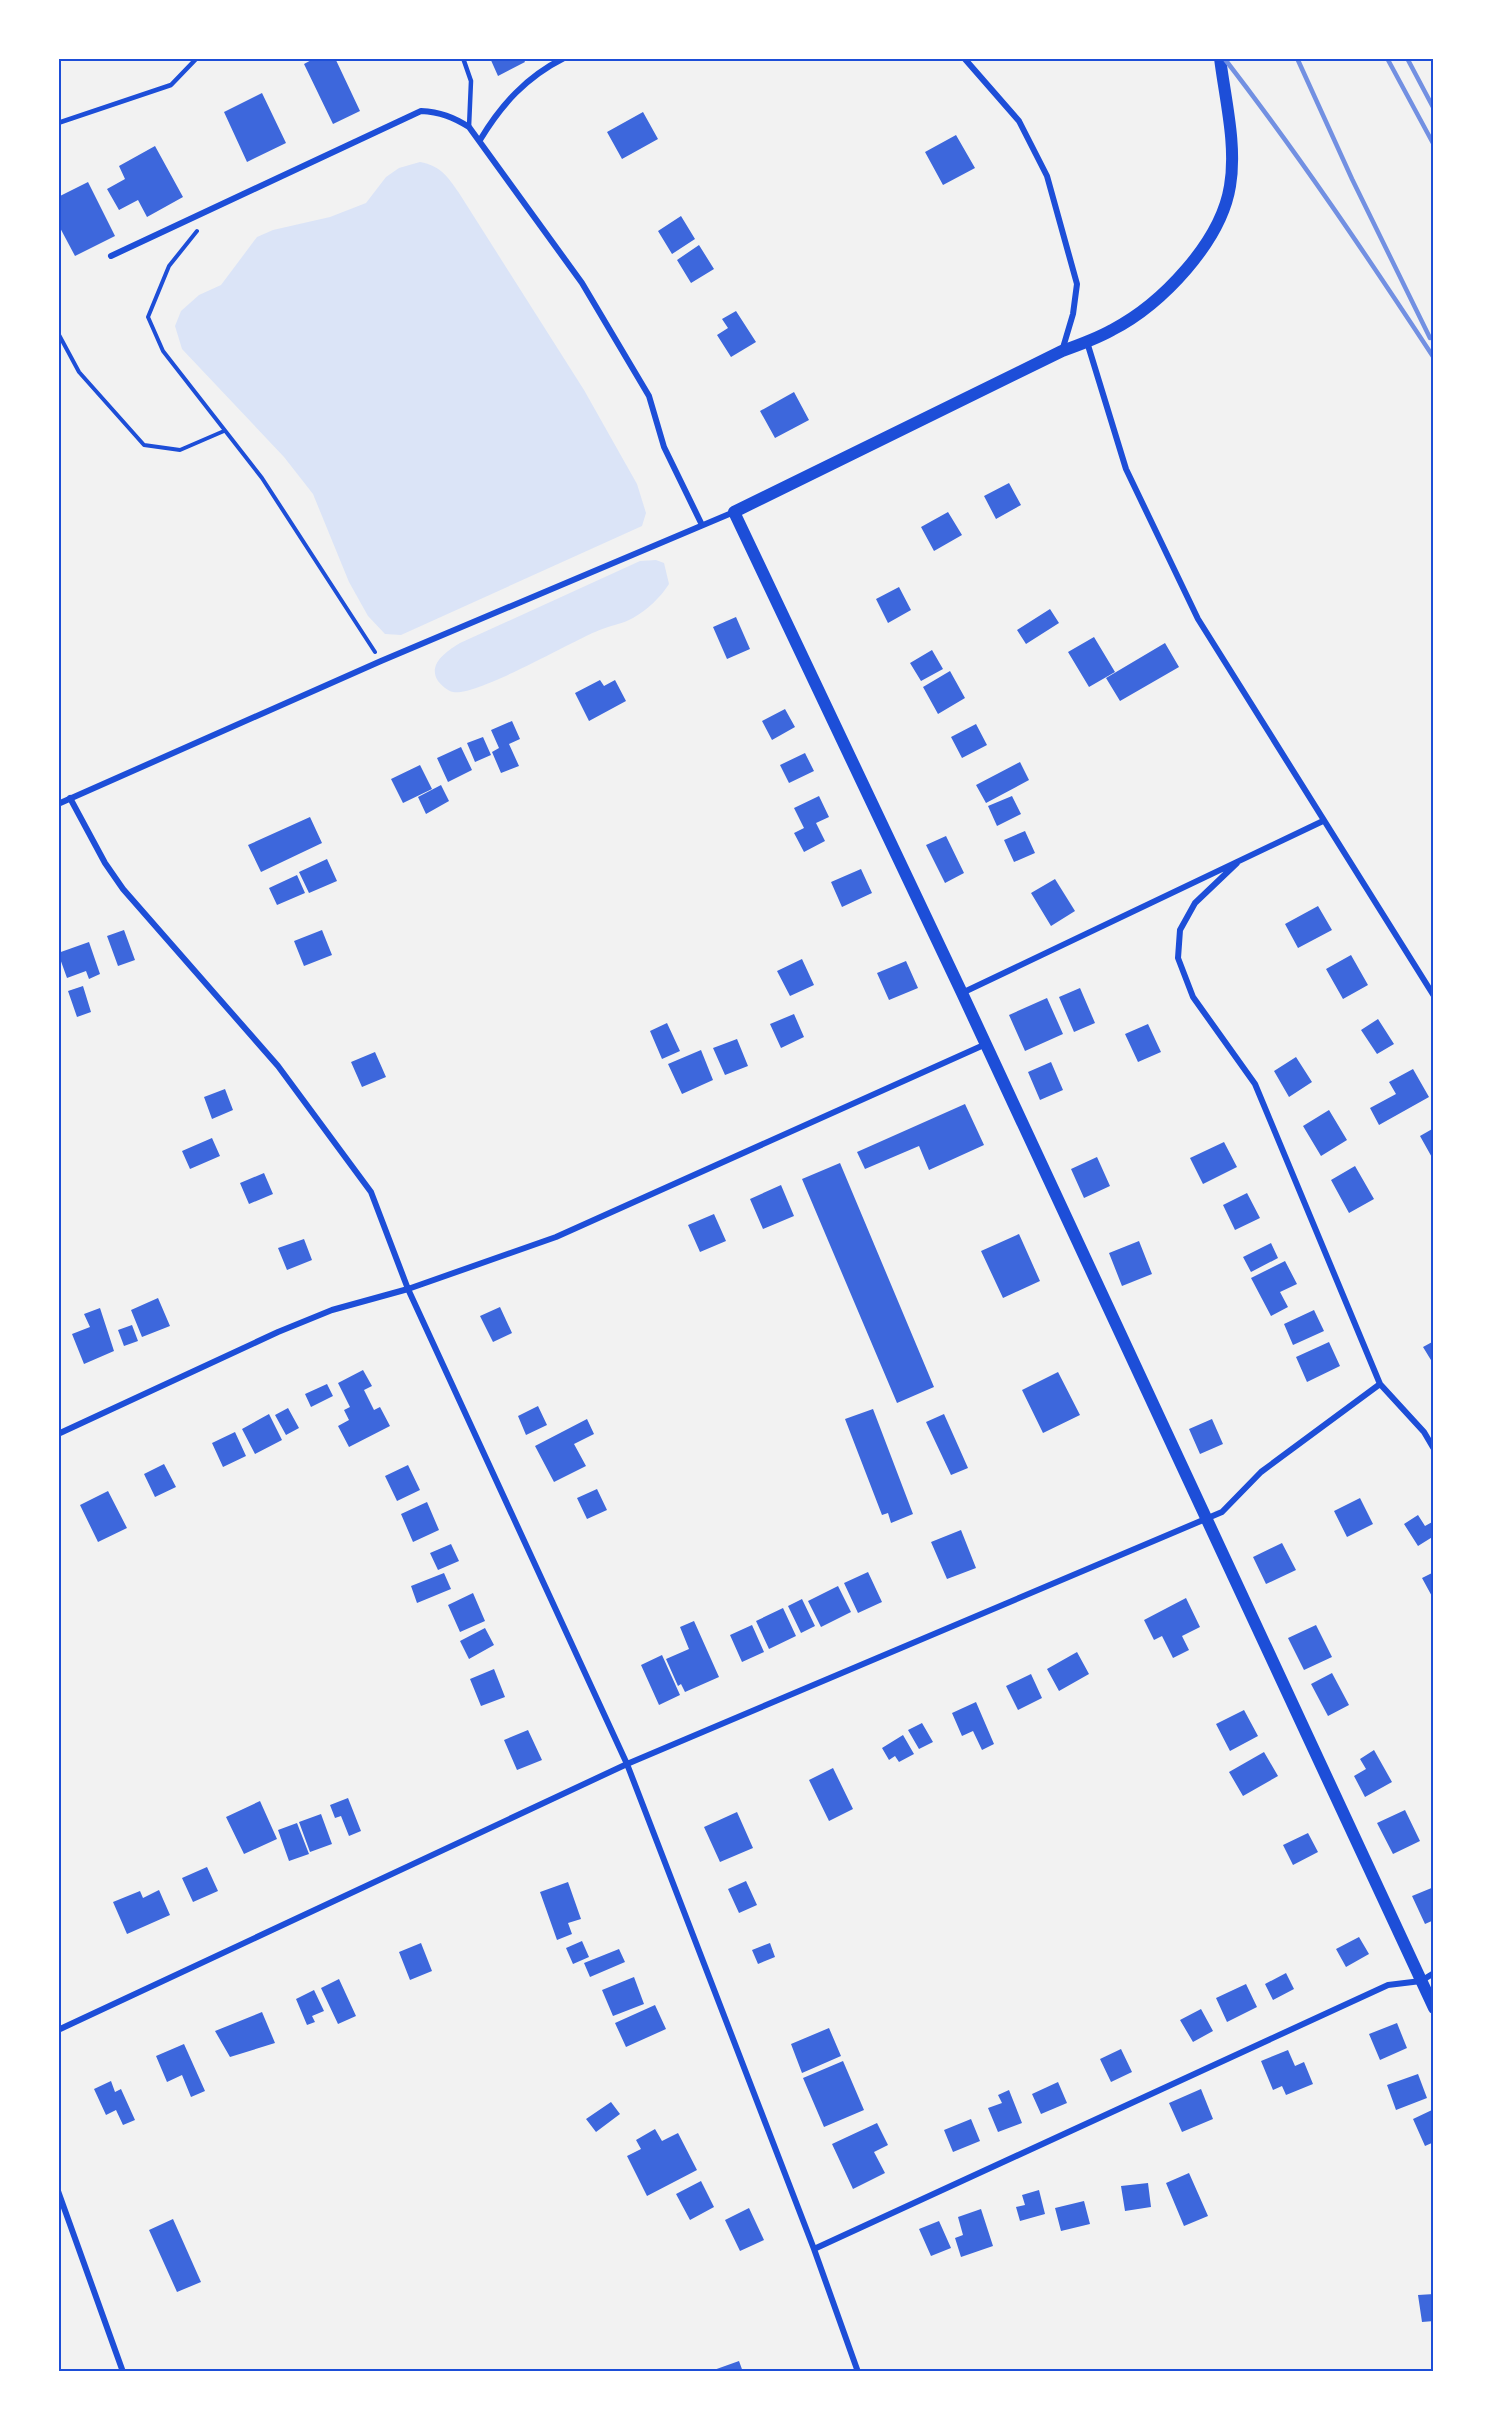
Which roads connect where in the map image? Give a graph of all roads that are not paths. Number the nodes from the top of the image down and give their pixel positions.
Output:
1 (197, 58) edge
2 (463, 58) edge
3 (564, 58) edge
4 (964, 58) edge
5 (1220, 58) edge
6 (58, 123) edge
7 (469, 127) junction
8 (480, 140) junction
9 (111, 256) dead end
10 (1086, 342) junction
11 (1062, 351) junction
12 (734, 512) junction
13 (702, 525) junction
14 (70, 798) junction
15 (58, 804) edge
16 (1323, 821) junction
17 (1237, 863) junction
18 (962, 993) junction
19 (1434, 996) edge
20 (986, 1044) junction
21 (408, 1289) junction
22 (1380, 1384) junction
23 (58, 1434) edge
24 (1434, 1449) edge
25 (1205, 1520) junction
26 (627, 1764) junction
27 (1434, 1973) edge
28 (1421, 1981) junction
29 (1434, 2007) edge
30 (58, 2030) edge
31 (58, 2191) edge
32 (814, 2249) junction
33 (123, 2372) edge
34 (858, 2372) edge

1 - 6 lane
2 - 7 lane
3 - 8 street
4 - 11 street
5 - 10 main road
7 - 8 street
7 - 9 street
8 - 13 street
10 - 11 main road
10 - 16 street
11 - 12 main road
12 - 13 street
12 - 18 main road
13 - 14 street
14 - 15 street
14 - 21 street
16 - 17 street
16 - 19 street
17 - 18 street
17 - 22 street
18 - 20 main road
20 - 21 street
20 - 25 main road
21 - 23 street
21 - 26 street
22 - 24 street
22 - 25 street
25 - 26 street
25 - 28 main road
26 - 30 street
26 - 32 street
27 - 28 street
28 - 29 main road
28 - 32 street
31 - 33 street
32 - 34 street

